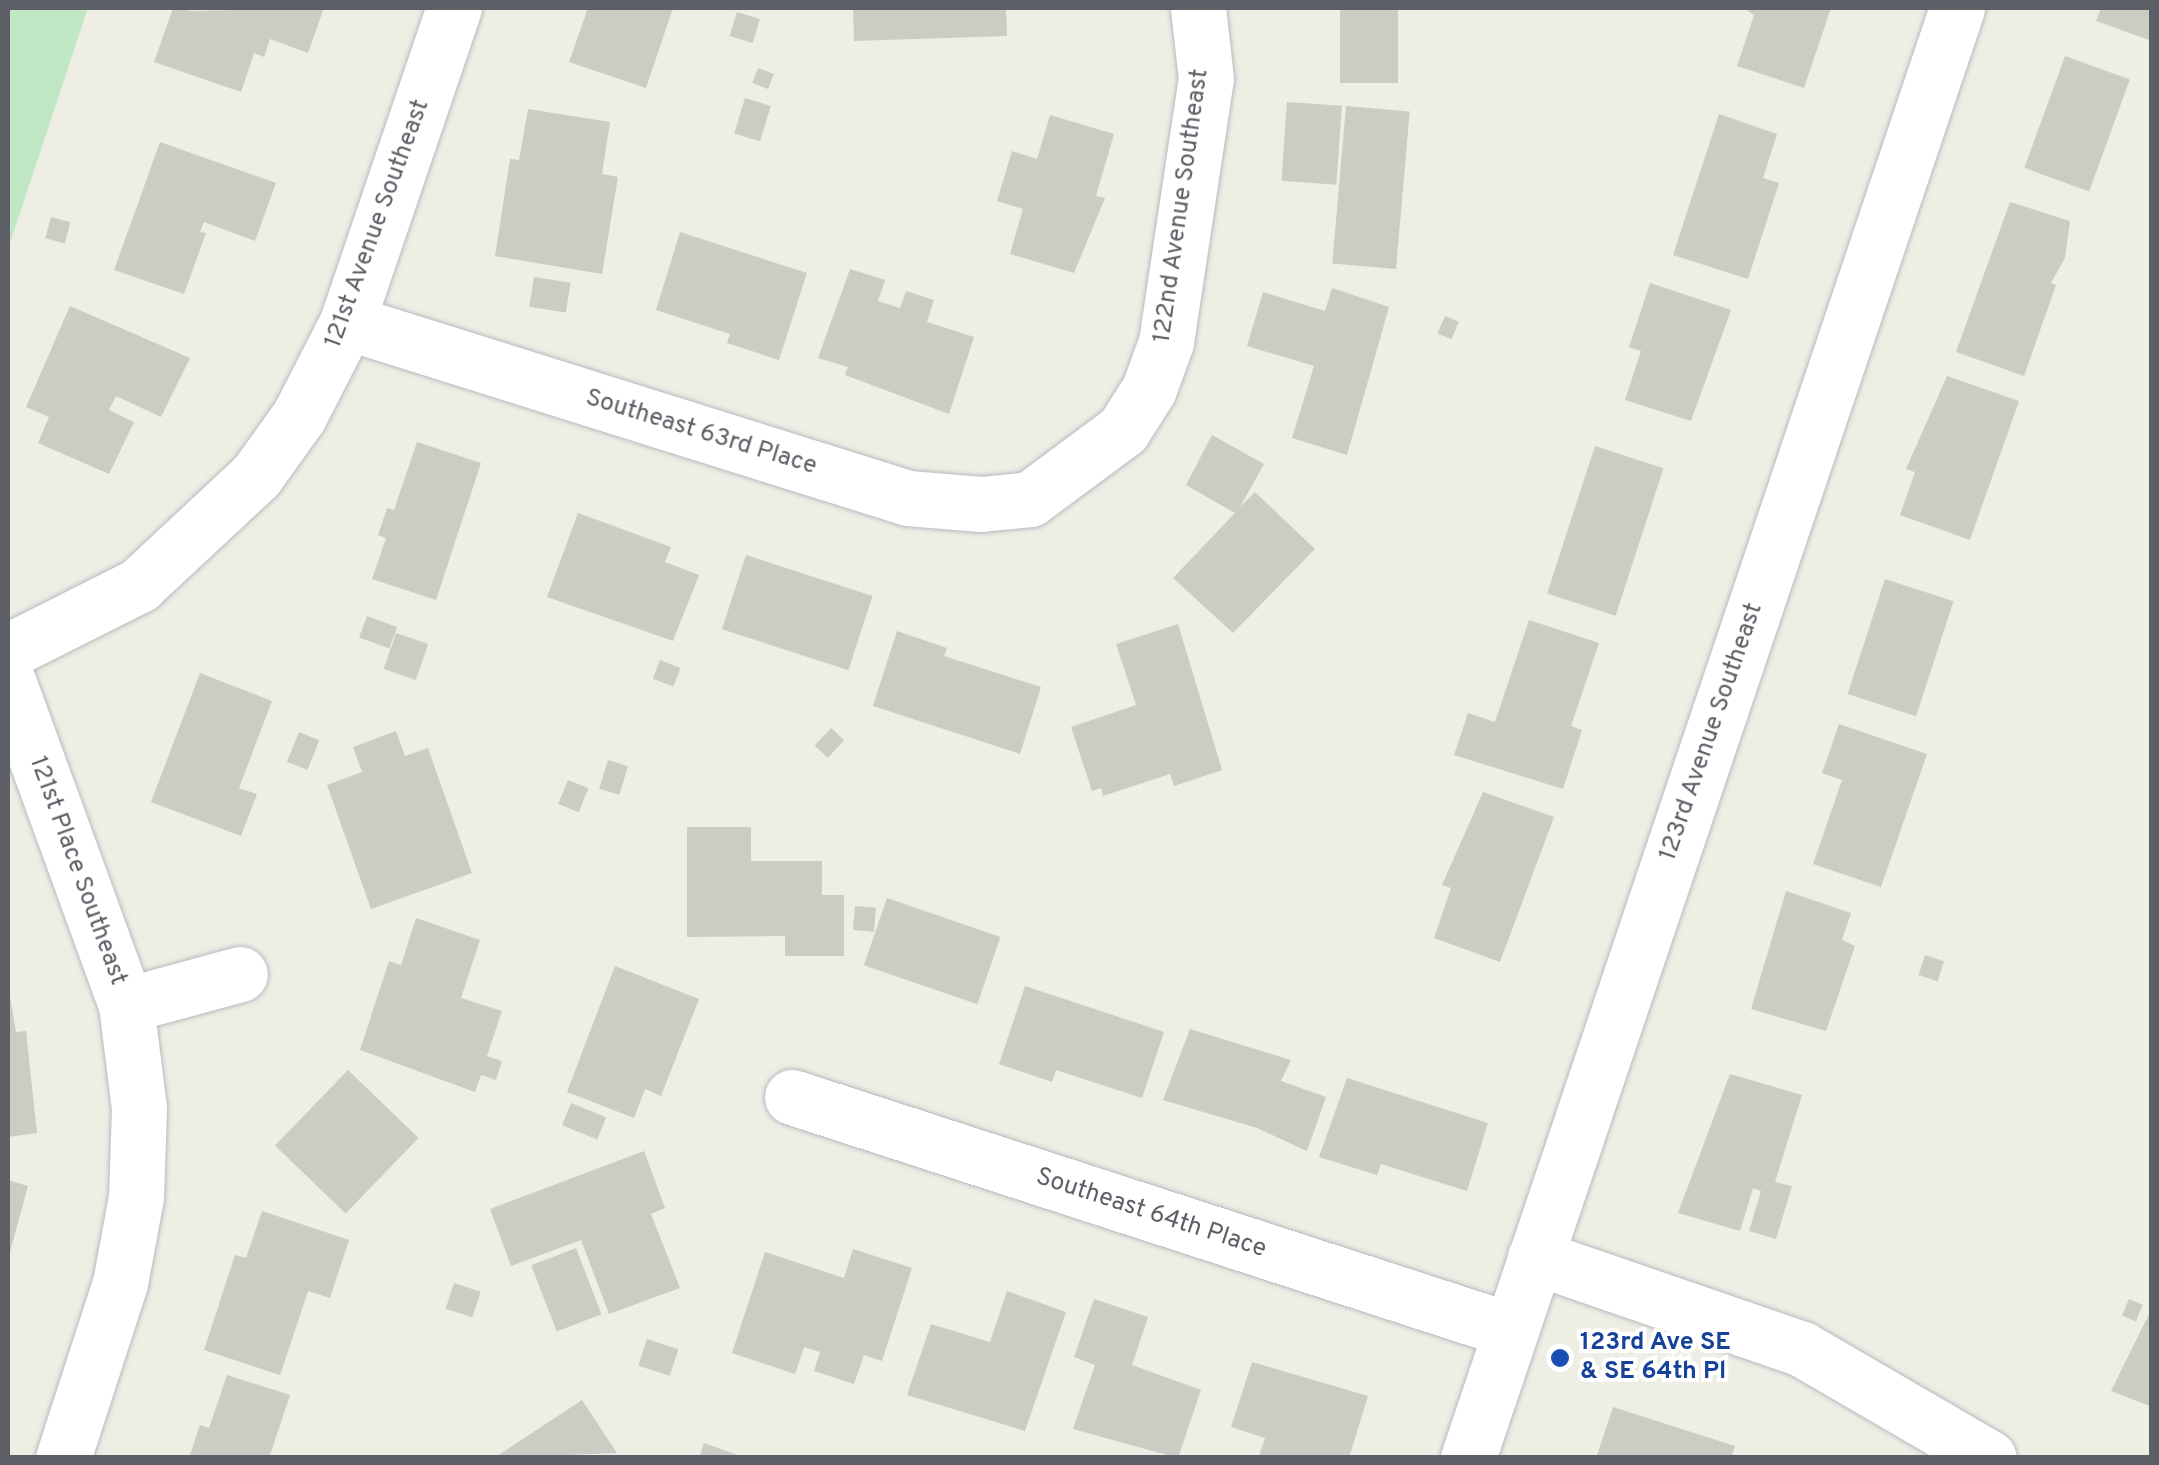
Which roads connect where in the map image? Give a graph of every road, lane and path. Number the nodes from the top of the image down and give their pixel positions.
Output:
1 (454, 8) edge
2 (1198, 8) edge
3 (1957, 8) edge
4 (347, 322) junction
5 (1056, 484) joint
6 (8, 651) edge
7 (8, 681) edge
8 (240, 974) dead end
9 (126, 1005) junction
10 (792, 1097) dead end
11 (1535, 1256) junction
12 (1510, 1330) junction
13 (62, 1458) edge
14 (1468, 1458) edge
15 (1989, 1458) edge

1 - 4 street, 121st Avenue Southeast
2 - 5 street, 122nd Avenue Southeast
3 - 11 street, 123rd Avenue Southeast
4 - 5 street, Southeast 63rd Place
4 - 6 street, 121st Avenue Southeast
7 - 9 street, 121st Place Southeast
8 - 9 street, 121st Place Southeast
9 - 13 street, 121st Place Southeast
10 - 12 street, Southeast 64th Place
11 - 12 street, 123rd Avenue Southeast
11 - 15 street
12 - 14 street, 123rd Avenue Southeast

